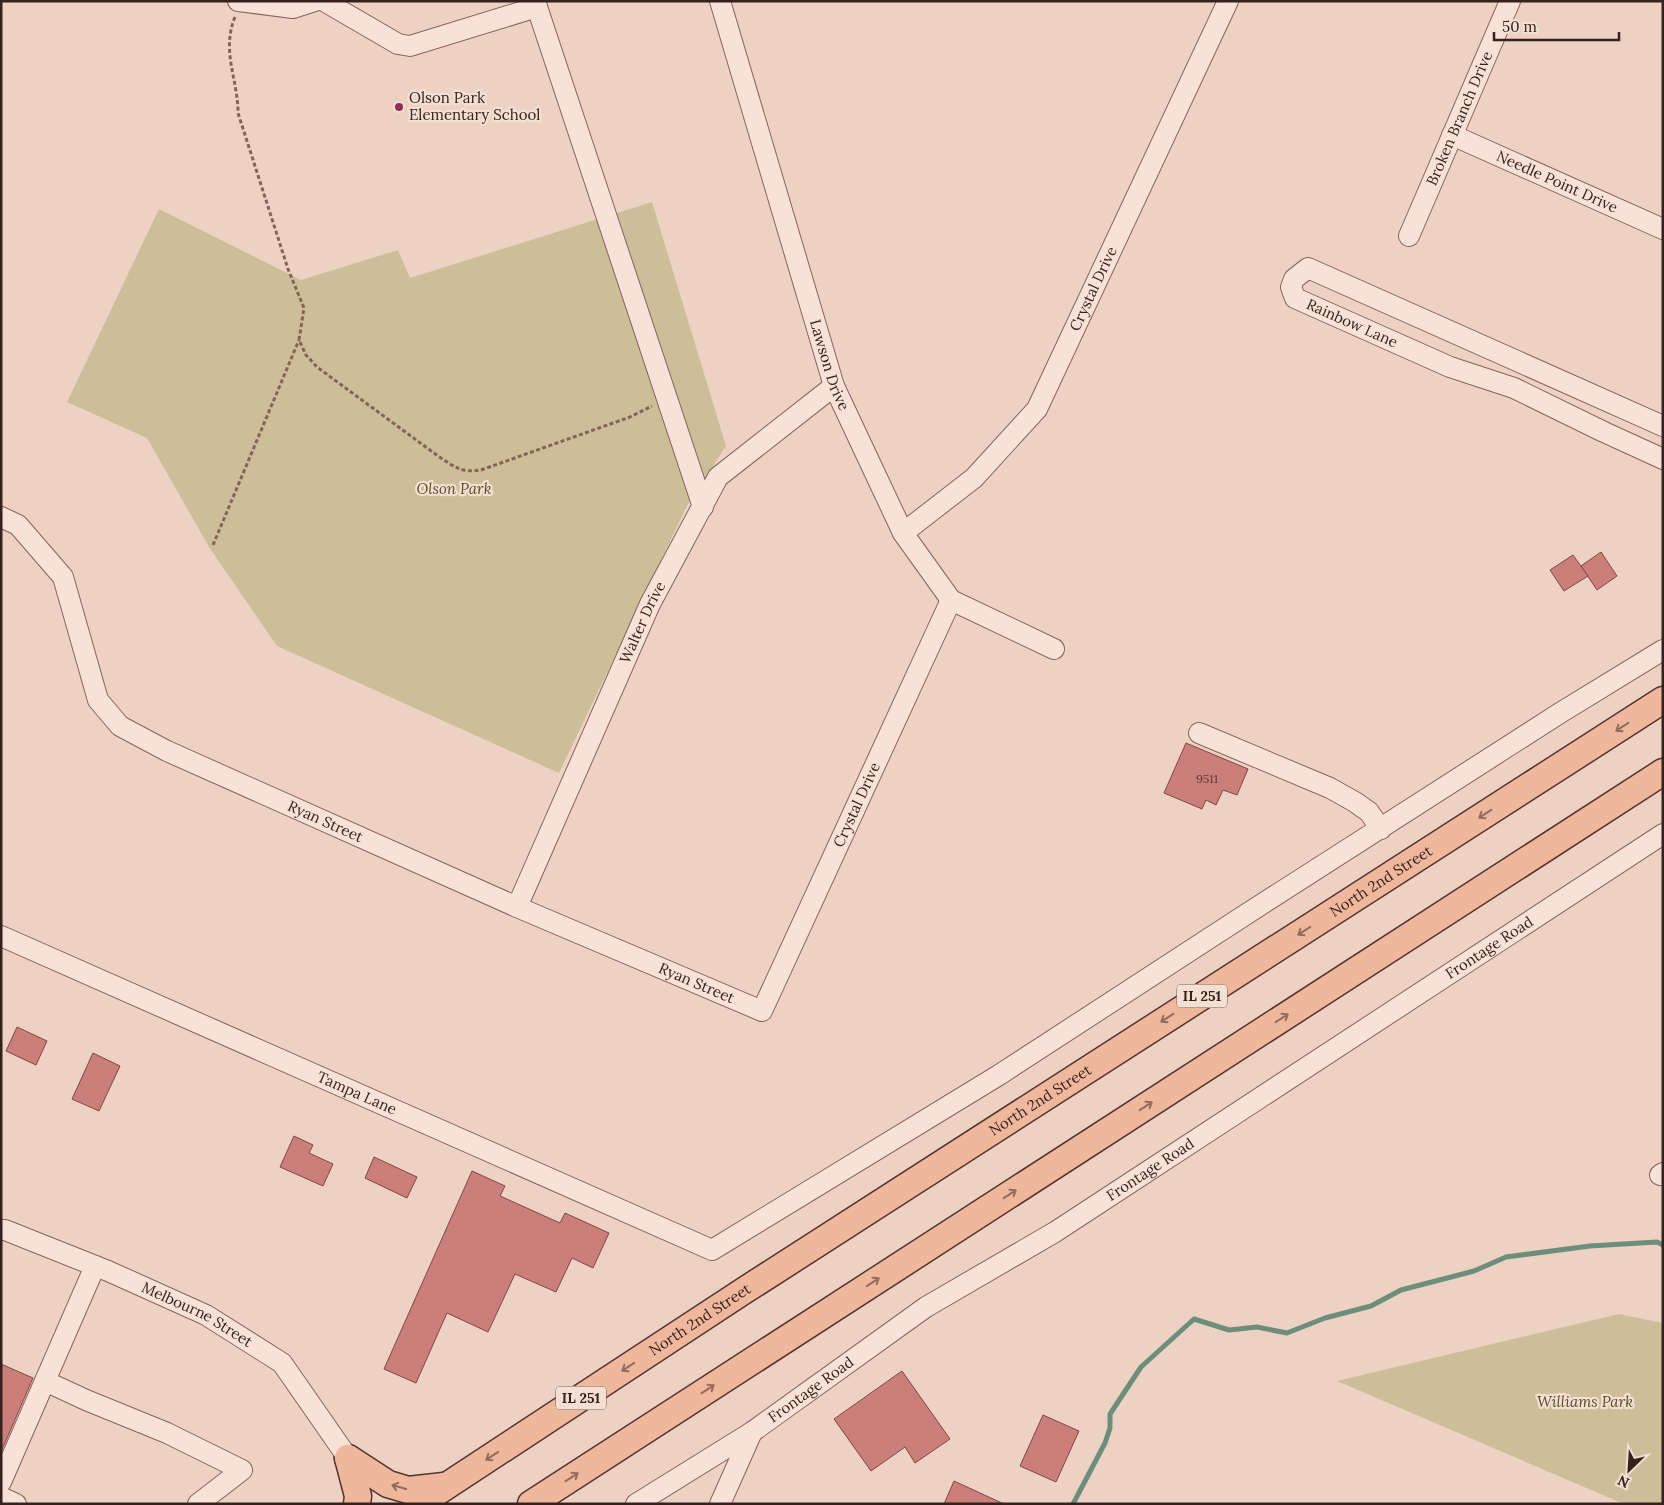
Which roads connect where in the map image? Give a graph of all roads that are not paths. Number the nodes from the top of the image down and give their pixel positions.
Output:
1 (315, 1) edge
2 (324, 1) edge
3 (720, 1) edge
4 (1228, 1) edge
5 (1510, 1) edge
6 (239, 2) edge
7 (536, 4) edge
8 (1452, 135) junction
9 (1663, 229) edge
10 (1409, 236) dead end
11 (834, 386) junction
12 (1663, 426) edge
13 (1663, 459) edge
14 (703, 507) junction
15 (1, 518) edge
16 (903, 533) junction
17 (951, 600) junction
18 (1054, 650) dead end
19 (1663, 650) edge
20 (1663, 700) edge
21 (1199, 733) dead end
22 (1663, 772) edge
23 (1381, 829) junction
24 (1663, 834) edge
25 (517, 907) junction
26 (1, 936) edge
27 (762, 1011) joint
28 (1, 1230) edge
29 (95, 1266) junction
30 (45, 1381) junction
31 (752, 1432) junction
32 (348, 1458) junction
33 (1, 1482) edge
34 (447, 1485) junction
35 (1, 1497) edge
36 (16, 1504) edge
37 (198, 1504) edge
38 (357, 1504) edge
39 (419, 1504) edge
40 (531, 1504) edge
41 (636, 1504) edge
42 (720, 1504) edge

1 - 6 street
2 - 7 street
3 - 11 street, Lawson Drive
4 - 16 street, Crystal Drive
5 - 8 street, Broken Branch Drive
7 - 14 street
8 - 9 street, Needle Point Drive
8 - 10 street, Broken Branch Drive
11 - 14 street, Walter Drive
11 - 16 street, Lawson Drive
12 - 13 street, Rainbow Lane
14 - 25 street, Walter Drive
15 - 25 street, Ryan Street
16 - 17 street, Lawson Drive
17 - 18 street, Lawson Drive
17 - 27 street, Crystal Drive
19 - 23 street
20 -> 34 main road, North 2nd Street / IL 251
21 - 23 street
40 -> 22 main road
23 - 26 street, Tampa Lane
24 - 31 street, Frontage Road
25 - 27 street, Ryan Street
28 - 29 street, Melbourne Street
29 - 30 street
29 - 32 street, Melbourne Street
30 - 33 street
30 - 37 street
31 - 41 street, Frontage Road
31 - 42 street
34 -> 32 main road
32 - 38 main road
34 - 39 main road, North 2nd Street / IL 251
35 - 36 street

